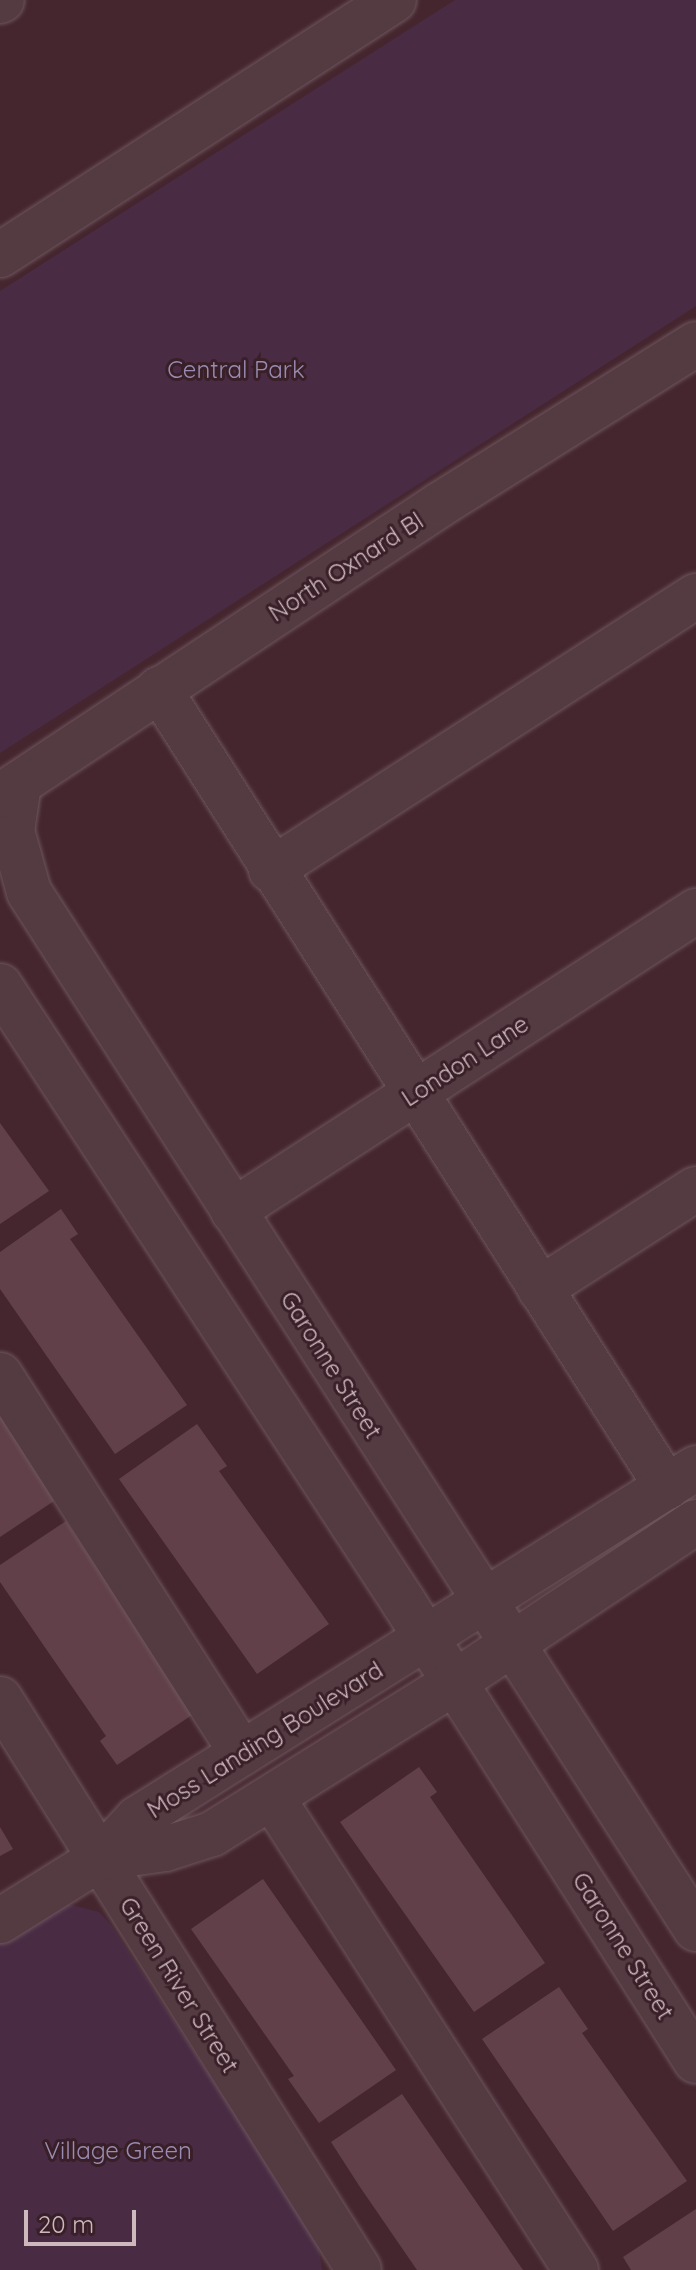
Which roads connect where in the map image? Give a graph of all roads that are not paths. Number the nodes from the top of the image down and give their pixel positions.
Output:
1 (394, 0) edge
2 (0, 255) edge
3 (696, 344) edge
4 (696, 596) edge
5 (159, 689) junction
6 (10, 790) edge
7 (271, 870) junction
8 (696, 911) edge
9 (0, 986) edge
10 (416, 1093) junction
11 (696, 1189) edge
12 (233, 1211) junction
13 (540, 1289) junction
14 (0, 1375) edge
15 (682, 1478) edge
16 (696, 1522) edge
17 (483, 1605) junction
18 (428, 1640) junction
19 (511, 1645) junction
20 (455, 1682) junction
21 (1, 1701) edge
22 (242, 1753) junction
23 (273, 1799) junction
24 (101, 1858) junction
25 (0, 1921) edge
26 (696, 1929) edge
27 (696, 2061) edge
28 (359, 2270) edge
29 (576, 2270) edge

1 - 2 street
3 - 5 street, North Oxnard Bl
4 - 7 street
5 - 6 street, North Oxnard Bl
5 - 7 street
6 - 12 street, Garonne Street
7 - 10 street
8 - 10 street, London Lane
9 - 18 street, Garonne Street
10 - 12 street, London Lane
10 - 13 street
11 - 13 street
12 - 17 street, Garonne Street
13 - 15 street
14 - 22 street
15 - 17 street, Moss Landing Boulevard
16 - 19 street, Moss Landing Boulevard
17 - 18 street, Moss Landing Boulevard
17 - 19 street, Garonne Street
18 - 20 street, Garonne Street
18 - 22 street, Moss Landing Boulevard
19 - 20 street, Moss Landing Boulevard
19 - 26 street, Garonne Street
20 - 23 street, Moss Landing Boulevard
20 - 27 street, Garonne Street
21 - 24 street, Green River Street
22 - 24 street, Moss Landing Boulevard
23 - 24 street, Moss Landing Boulevard
23 - 29 street
24 - 25 street
24 - 28 street, Green River Street

